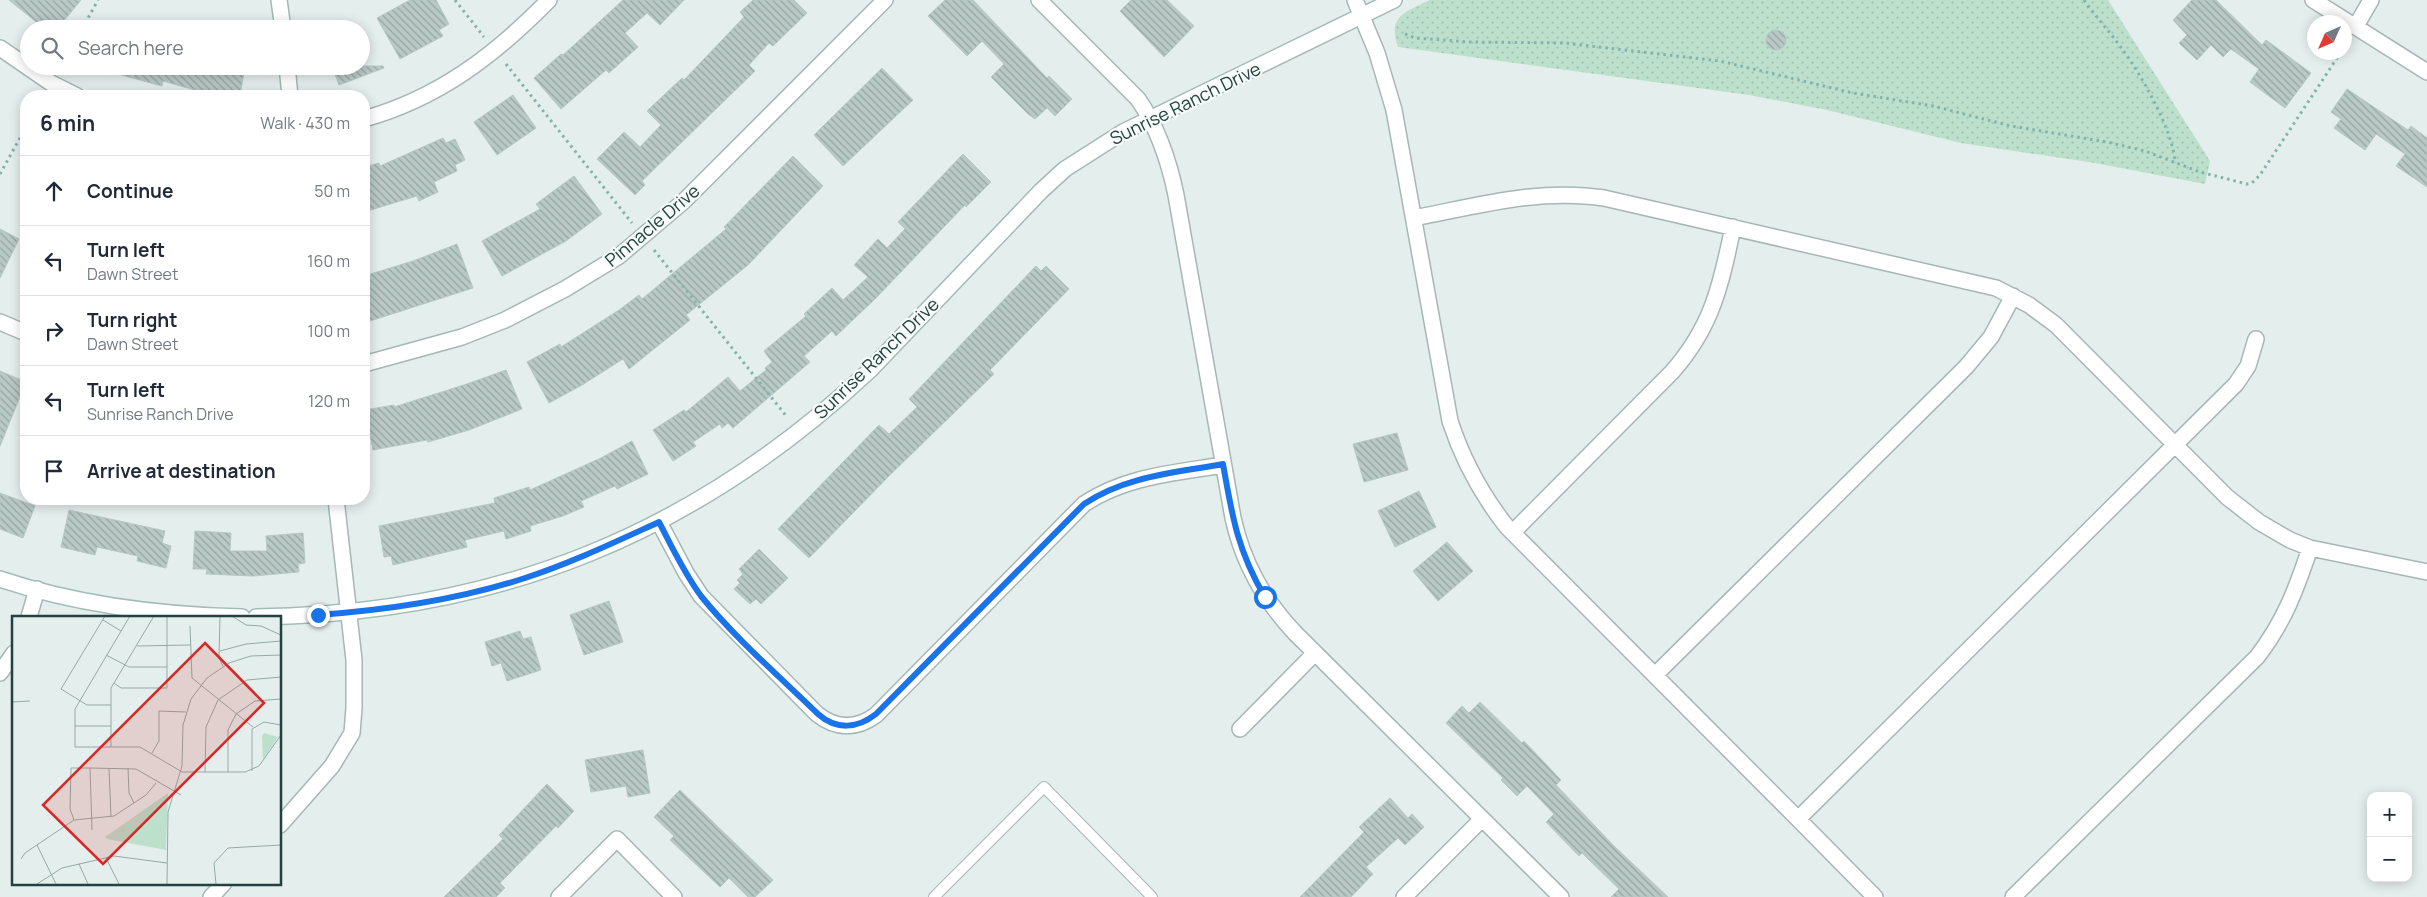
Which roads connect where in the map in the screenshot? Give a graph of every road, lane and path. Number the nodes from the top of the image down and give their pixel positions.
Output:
1 (98, 0) edge
2 (279, 0) edge
3 (455, 0) edge
4 (550, 0) edge
5 (885, 0) edge
6 (1039, 0) edge
7 (1354, 0) edge
8 (1394, 0) edge
9 (2084, 0) edge
10 (2313, 0) edge
11 (2371, 0) edge
12 (1362, 17) junction
13 (87, 20) edge
14 (282, 20) edge
15 (2356, 26) junction
16 (1405, 34) dead end
17 (485, 37) dead end
18 (0, 48) edge
19 (2336, 60) edge
20 (20, 62) edge
21 (506, 64) dead end
22 (2427, 72) edge
23 (39, 75) edge
24 (288, 75) edge
25 (65, 90) edge
26 (289, 90) edge
27 (370, 118) edge
28 (1150, 118) junction
29 (20, 138) edge
30 (2175, 163) junction
31 (0, 174) edge
32 (1414, 218) junction
33 (632, 223) dead end
34 (1733, 227) junction
35 (654, 250) dead end
36 (2013, 296) junction
37 (0, 322) edge
38 (20, 330) edge
39 (2256, 339) dead end
40 (370, 362) edge
41 (787, 417) dead end
42 (2175, 444) junction
43 (1223, 464) junction
44 (337, 505) edge
45 (659, 522) junction
46 (1513, 532) junction
47 (2310, 548) junction
48 (2427, 572) edge
49 (0, 579) edge
50 (37, 589) junction
51 (348, 612) junction
52 (29, 616) edge
53 (228, 616) edge
54 (274, 616) edge
55 (1315, 652) junction
56 (12, 656) edge
57 (0, 673) edge
58 (1655, 675) junction
59 (1240, 728) dead end
60 (1482, 819) junction
61 (1798, 819) junction
62 (281, 824) edge
63 (223, 884) edge
64 (211, 897) edge
65 (559, 897) edge
66 (674, 897) edge
67 (934, 897) edge
68 (1152, 897) edge
69 (1404, 897) edge
70 (1561, 897) edge
71 (1875, 897) edge
72 (2013, 897) edge

1 - 13 path
2 - 14 street
3 - 17 path
4 - 27 street
5 - 40 street, Pinnacle Drive
6 - 28 street
7 - 12 street
8 - 12 street, Sunrise Ranch Drive
9 - 30 path
10 - 15 street
11 - 15 street
12 - 28 street, Sunrise Ranch Drive
12 - 32 street
15 - 22 street
16 - 30 path
18 - 20 street
19 - 30 path
21 - 33 path
23 - 25 street
24 - 26 street
28 - 43 street
28 - 45 street, Sunrise Ranch Drive
29 - 31 path
32 - 34 street
32 - 46 street
34 - 36 street
34 - 46 street
35 - 41 path
36 - 42 street
36 - 58 street
37 - 38 street
39 - 42 street
42 - 47 street
42 - 61 street
43 - 45 street
43 - 55 street
44 - 51 street
45 - 51 street, Sunrise Ranch Drive
46 - 58 street
47 - 48 street
47 - 72 street
49 - 50 street
50 - 52 street
50 - 53 street
51 - 54 street, Sunrise Ranch Drive
51 - 62 street
55 - 59 street
55 - 60 street
56 - 57 street
58 - 61 street
60 - 69 street
60 - 70 street
61 - 71 street
63 - 64 street
65 - 66 street
67 - 68 lane

